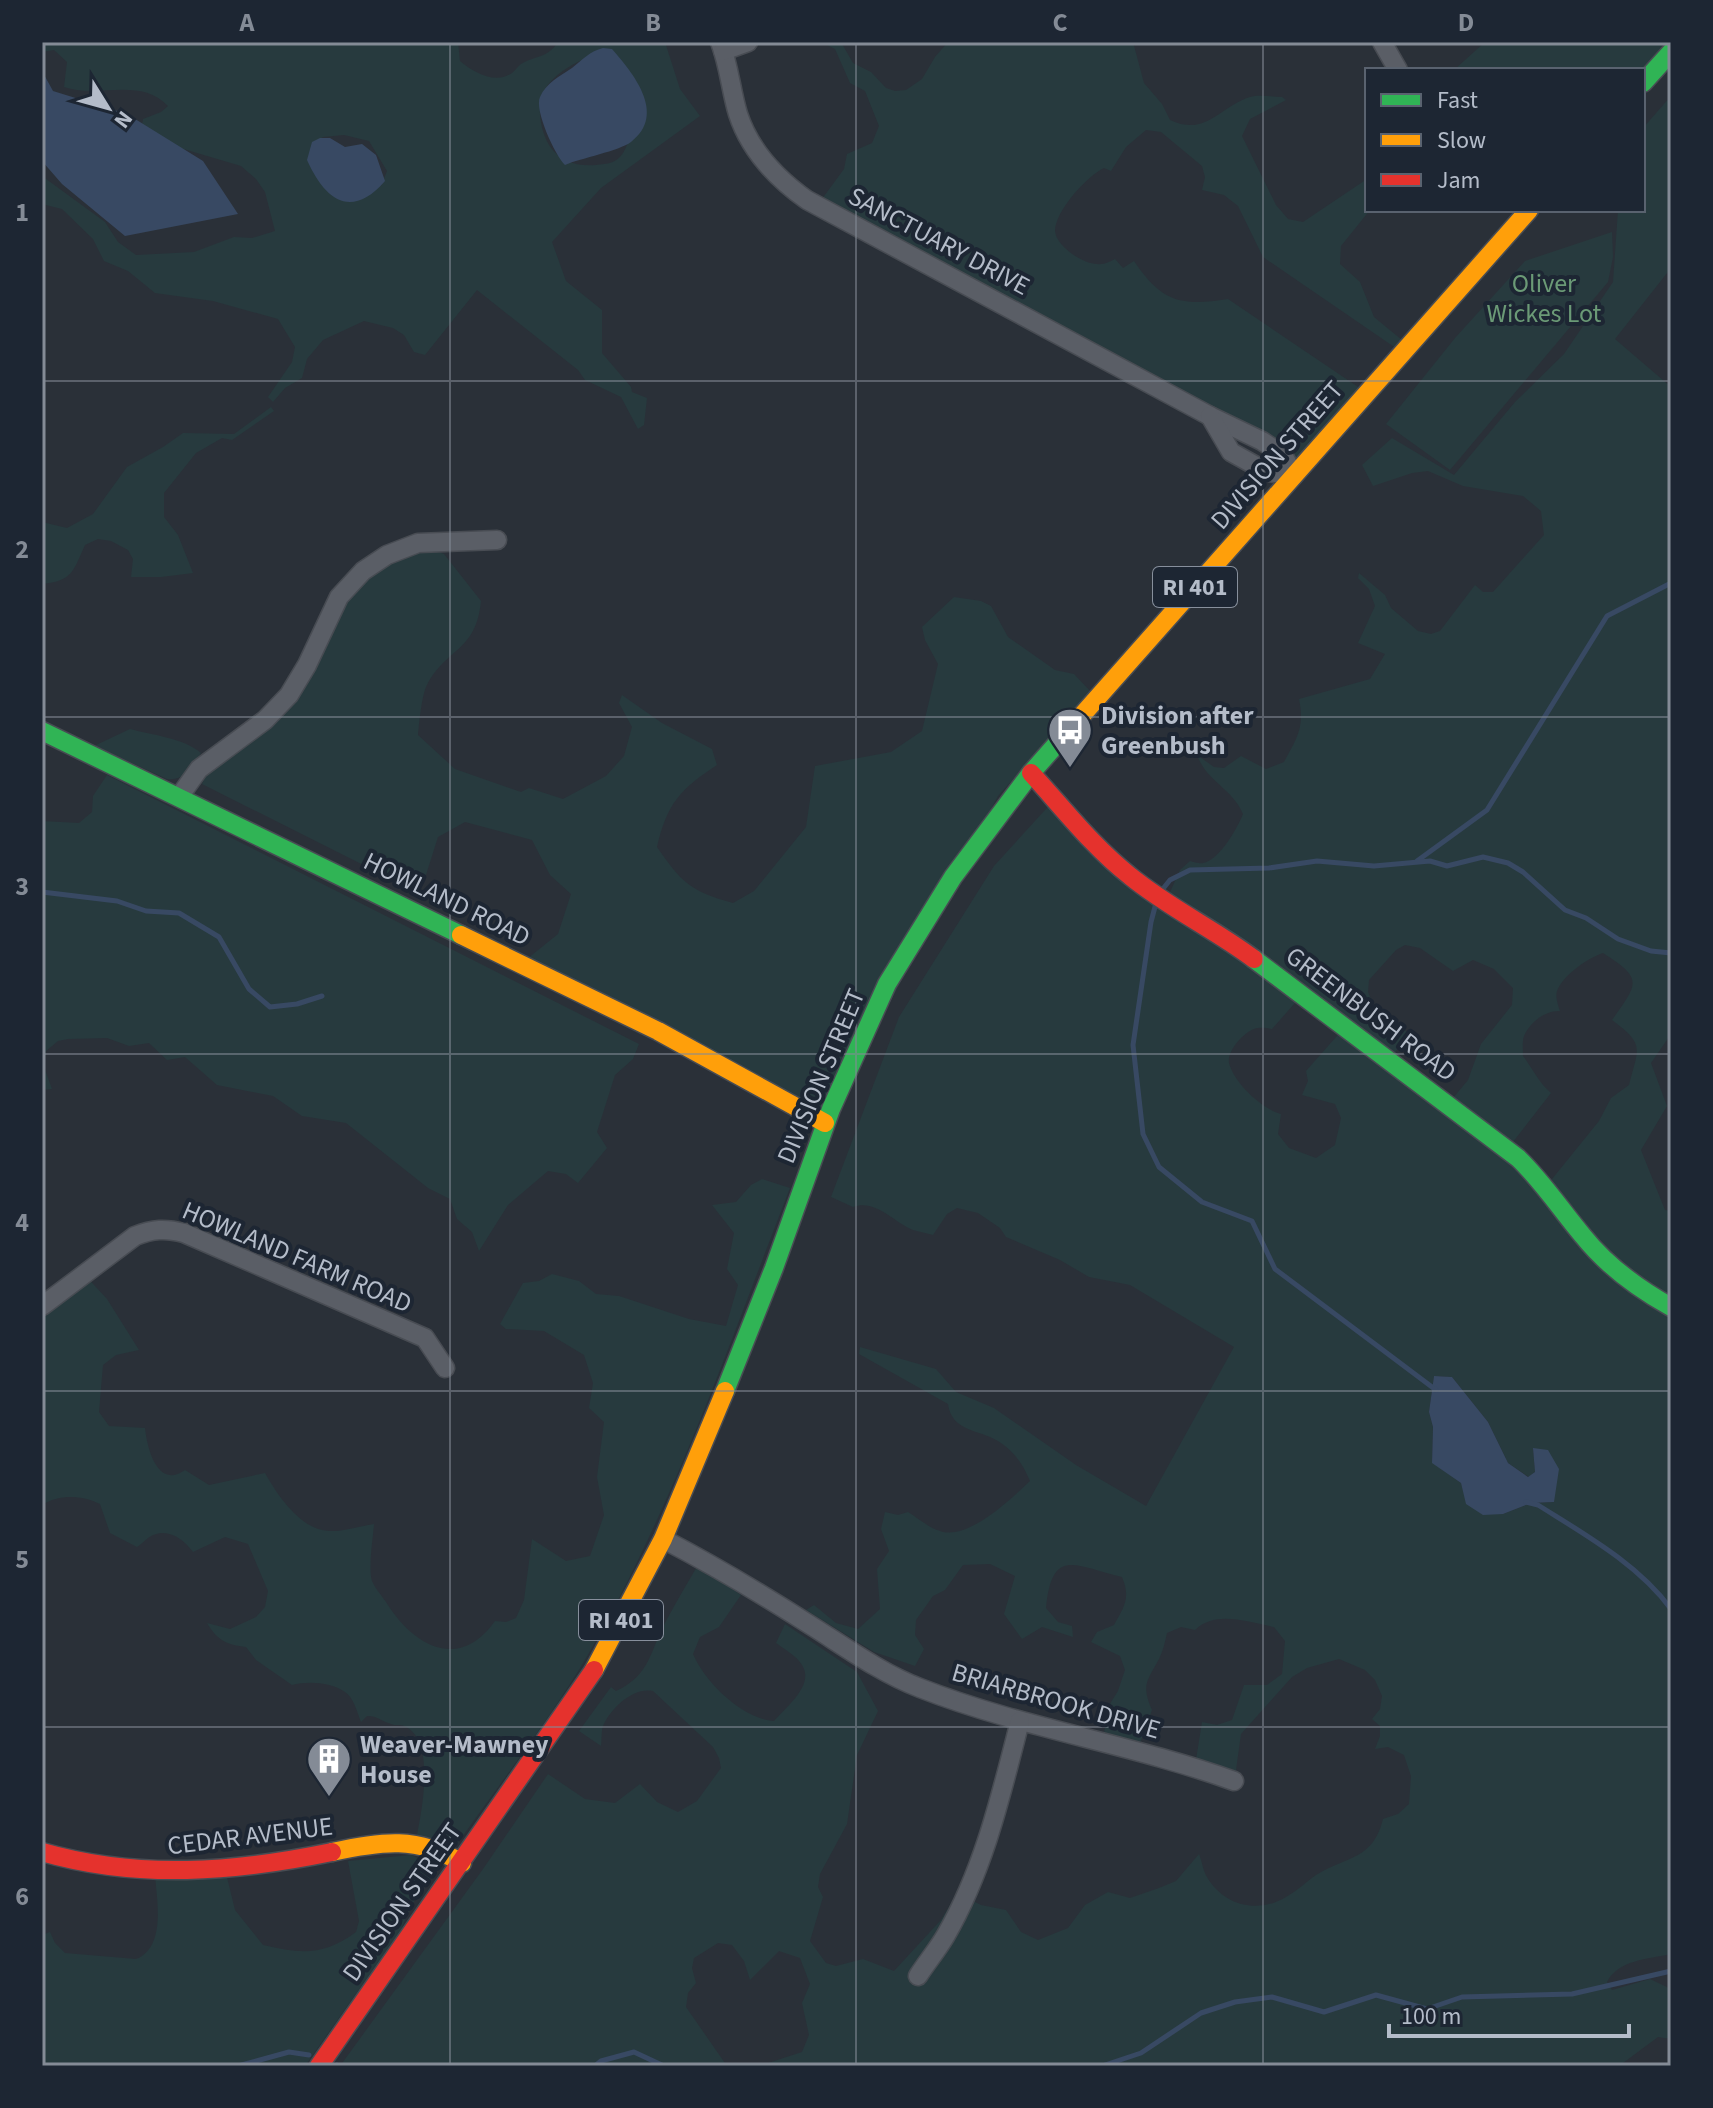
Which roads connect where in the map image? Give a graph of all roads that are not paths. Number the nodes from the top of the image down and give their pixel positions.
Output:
1 (748, 42) edge
2 (1382, 42) edge
3 (722, 47) edge
4 (1671, 52) edge
5 (1397, 68) edge
6 (1645, 81) edge
7 (1527, 212) edge
8 (1294, 475) junction
9 (497, 540) dead end
10 (42, 731) edge
11 (1031, 773) junction
12 (179, 797) junction
13 (825, 1123) junction
14 (42, 1306) edge
15 (1671, 1307) edge
16 (445, 1368) dead end
17 (663, 1539) junction
18 (1020, 1721) junction
19 (1234, 1781) dead end
20 (42, 1852) edge
21 (462, 1863) junction
22 (918, 1976) dead end
23 (319, 2066) edge

1 - 3 street
2 - 5 street
3 - 8 street, SANCTUARY DRIVE
4 - 6 main road
7 - 8 main road, DIVISION STREET / RI 401
8 - 11 main road, DIVISION STREET / RI 401
9 - 12 street
10 - 12 main road, HOWLAND ROAD
11 - 13 main road, DIVISION STREET / RI 401
11 - 15 main road, GREENBUSH ROAD
12 - 13 main road, HOWLAND ROAD
13 - 17 main road, DIVISION STREET / RI 401
14 - 16 street, HOWLAND FARM ROAD
17 - 18 street, BRIARBROOK DRIVE
17 - 21 main road, DIVISION STREET / RI 401
18 - 19 street, BRIARBROOK DRIVE
18 - 22 street
20 - 21 main road, CEDAR AVENUE
21 - 23 main road, DIVISION STREET / RI 401

